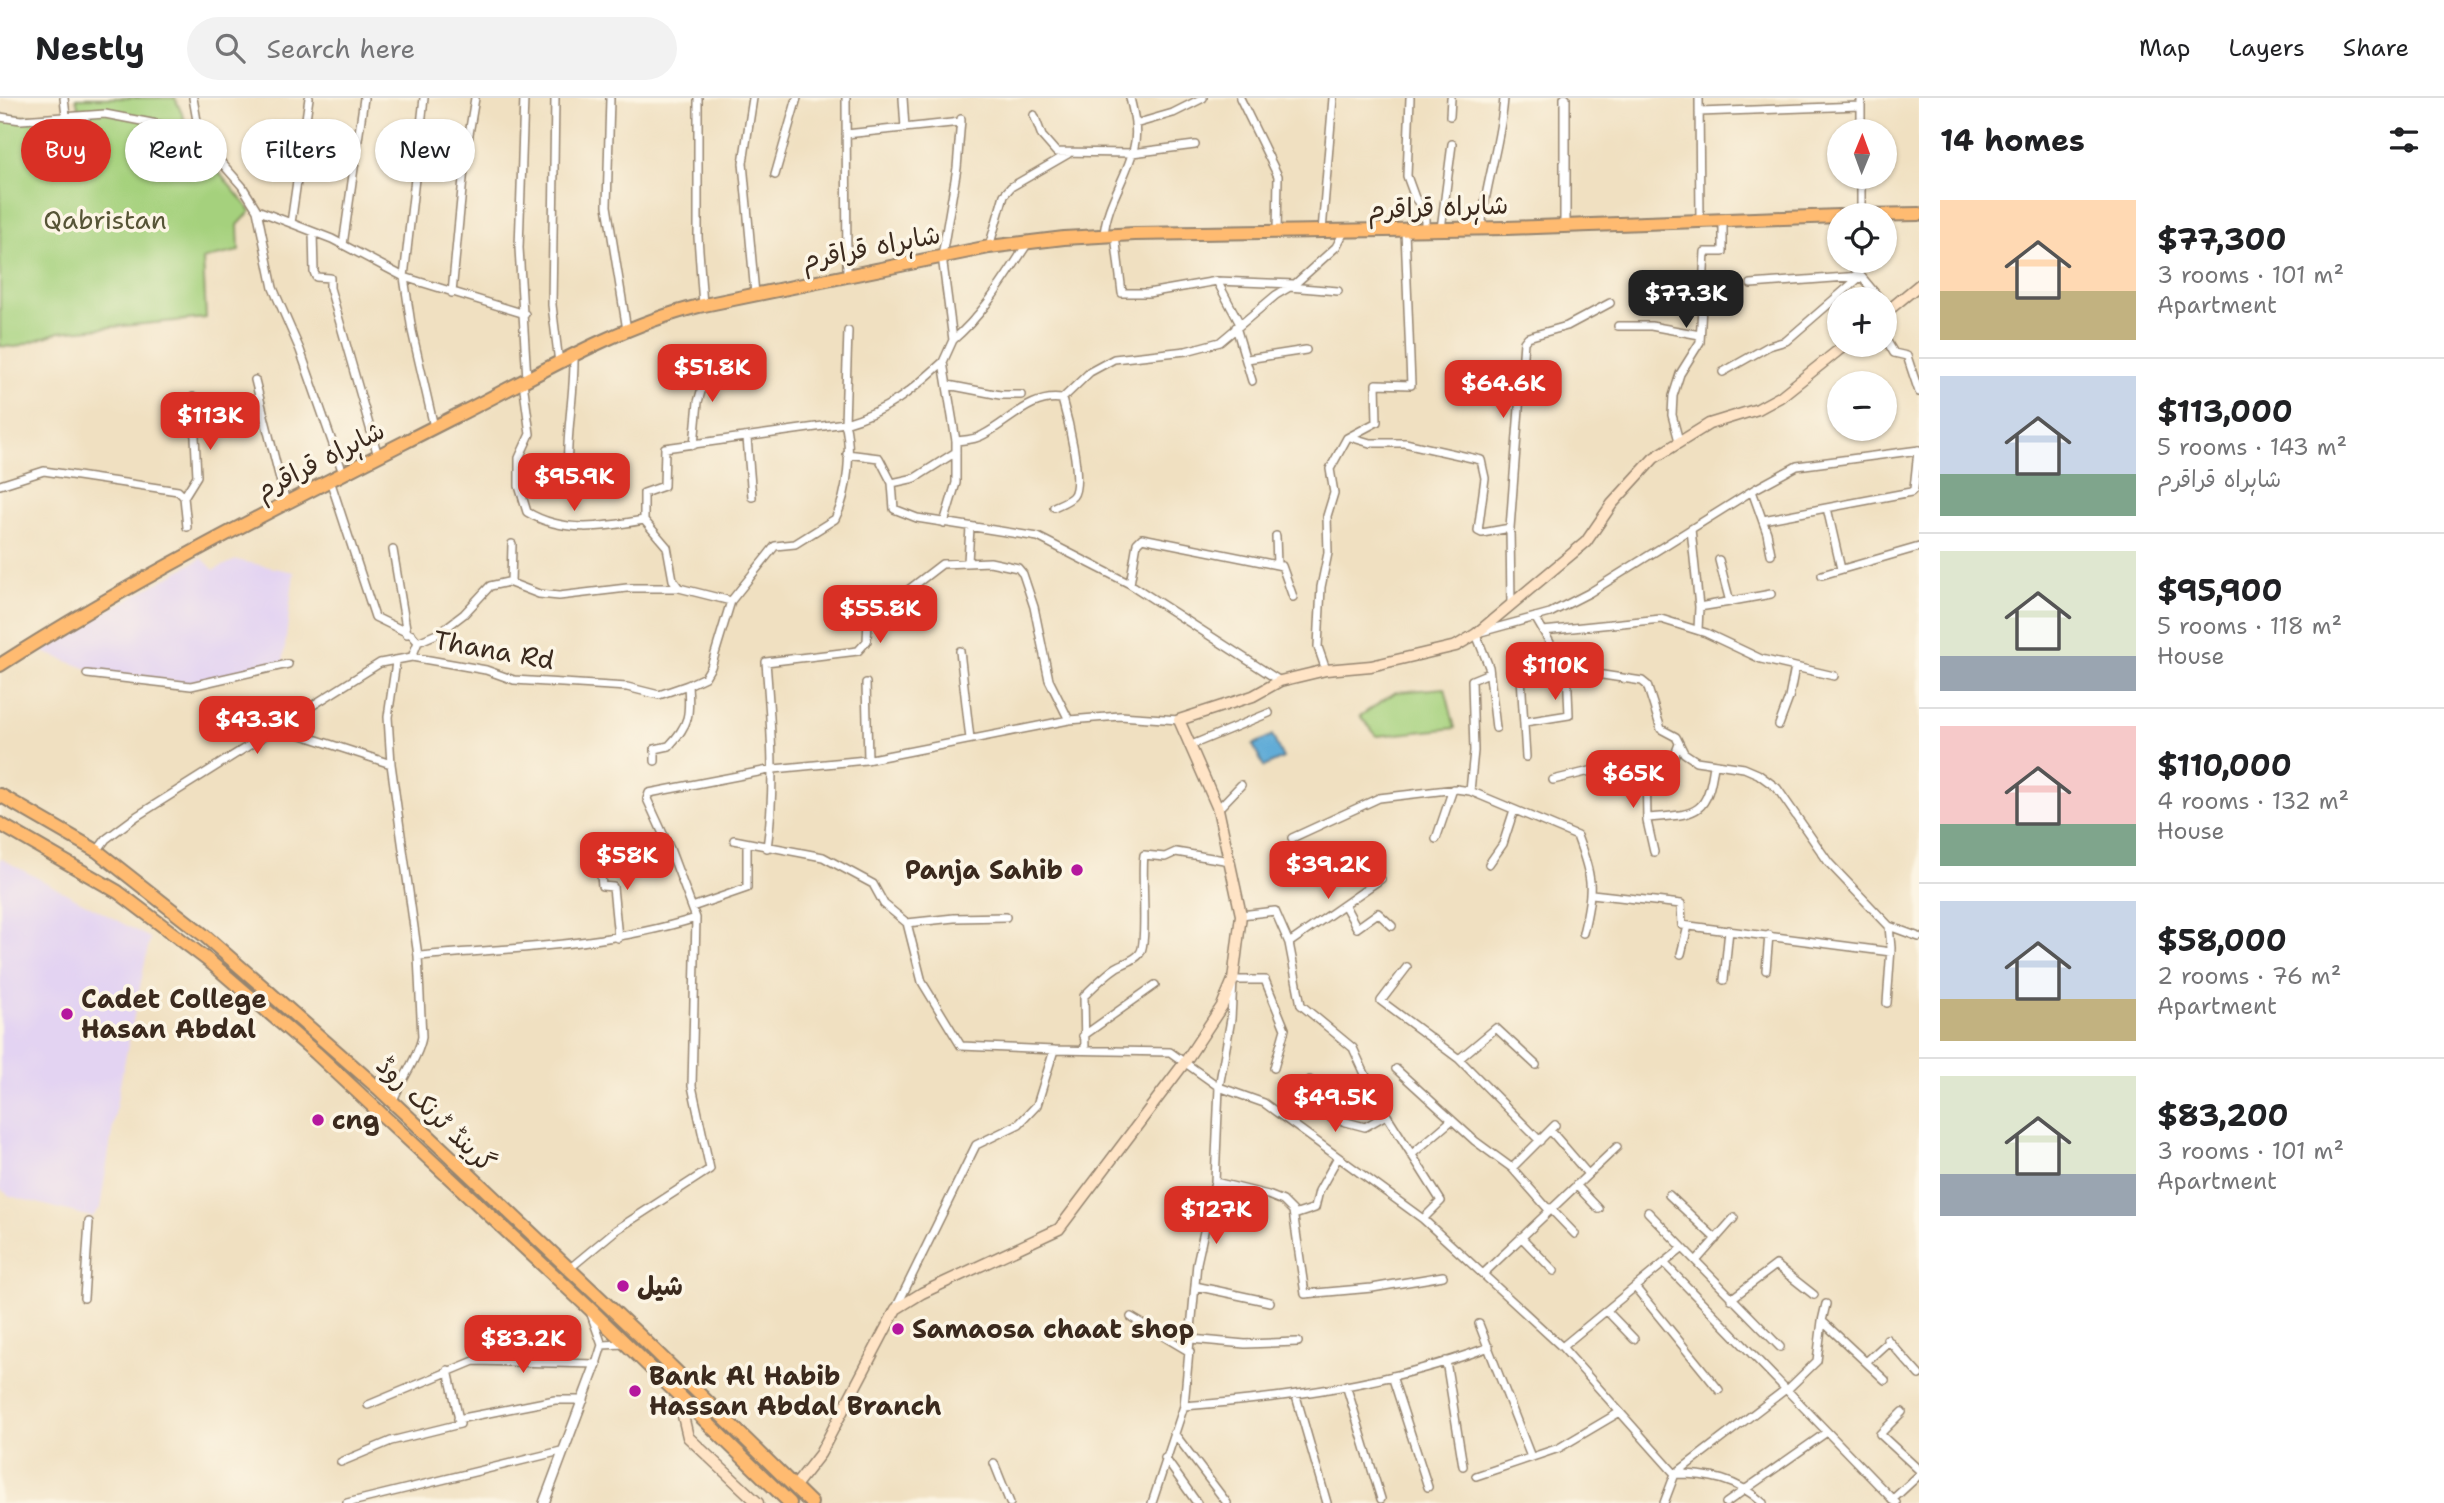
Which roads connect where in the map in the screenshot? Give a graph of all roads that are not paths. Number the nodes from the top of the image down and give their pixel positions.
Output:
1 (64, 98) edge
2 (309, 98) edge
3 (364, 98) edge
4 (424, 98) edge
5 (475, 98) edge
6 (524, 98) edge
7 (555, 98) edge
8 (611, 98) edge
9 (698, 98) edge
10 (753, 98) edge
11 (797, 98) edge
12 (846, 98) edge
13 (903, 98) edge
14 (1130, 98) edge
15 (1203, 98) edge
16 (1240, 98) edge
17 (1333, 98) edge
18 (1410, 98) edge
19 (1451, 98) edge
20 (1504, 98) edge
21 (1565, 98) edge
22 (1699, 98) edge
23 (191, 99) edge
24 (1834, 102) edge
25 (1860, 102) edge
26 (1699, 112) junction
27 (1034, 115) dead end
28 (66, 116) junction
29 (1450, 116) dead end
30 (0, 117) edge
31 (142, 119) edge
32 (196, 119) edge
33 (1135, 124) junction
34 (905, 128) junction
35 (846, 134) junction
36 (1452, 144) dead end
37 (1195, 145) dead end
38 (1068, 153) junction
39 (1132, 153) junction
40 (227, 170) edge
41 (775, 175) dead end
42 (257, 210) junction
43 (1897, 214) edge
44 (1919, 214) edge
45 (1827, 216) edge
46 (1723, 219) junction
47 (1700, 220) junction
48 (291, 223) junction
49 (1565, 224) junction
50 (1481, 229) junction
51 (1425, 230) junction
52 (1441, 230) junction
53 (1405, 231) junction
54 (313, 232) junction
55 (1321, 232) junction
56 (1344, 232) junction
57 (1277, 233) junction
58 (1110, 236) junction
59 (1028, 243) junction
60 (343, 246) junction
61 (989, 247) junction
62 (942, 256) junction
63 (1860, 273) edge
64 (847, 276) junction
65 (1861, 276) junction
66 (404, 277) junction
67 (1217, 281) junction
68 (1751, 284) dead end
69 (1292, 285) junction
70 (1919, 285) edge
71 (1870, 287) edge
72 (1338, 291) dead end
73 (452, 293) junction
74 (755, 294) junction
75 (1897, 301) edge
76 (1610, 303) dead end
77 (703, 305) junction
78 (525, 314) junction
79 (1238, 326) junction
80 (1618, 326) dead end
81 (627, 330) junction
82 (848, 331) dead end
83 (1700, 335) junction
84 (953, 340) junction
85 (1306, 351) dead end
86 (1897, 354) edge
87 (574, 355) junction
88 (1830, 357) edge
89 (710, 359) dead end
90 (1247, 359) junction
91 (943, 362) junction
92 (559, 363) junction
93 (1723, 372) dead end
94 (255, 380) dead end
95 (525, 381) junction
96 (1252, 381) dead end
97 (948, 385) junction
98 (1919, 392) edge
99 (1021, 396) dead end
100 (193, 397) dead end
101 (1062, 399) junction
102 (845, 423) junction
103 (434, 427) junction
104 (1350, 437) junction
105 (747, 438) junction
106 (956, 441) junction
107 (1679, 441) junction
108 (694, 445) junction
109 (1919, 450) edge
110 (956, 452) junction
111 (847, 454) junction
112 (378, 456) junction
113 (343, 473) junction
114 (568, 475) dead end
115 (330, 480) junction
116 (892, 483) junction
117 (0, 485) edge
118 (1752, 491) junction
119 (184, 497) junction
120 (752, 497) dead end
121 (286, 503) junction
122 (1054, 508) dead end
123 (1828, 509) junction
124 (643, 520) junction
125 (1763, 520) junction
126 (944, 523) junction
127 (187, 527) dead end
128 (970, 527) junction
129 (1510, 528) junction
130 (1691, 529) junction
131 (1276, 536) dead end
132 (512, 544) dead end
133 (1919, 547) edge
134 (393, 550) dead end
135 (1771, 554) dead end
136 (1719, 560) dead end
137 (968, 562) junction
138 (1277, 565) junction
139 (1841, 569) junction
140 (1822, 575) dead end
141 (511, 583) junction
142 (1130, 584) junction
143 (679, 589) junction
144 (1771, 594) dead end
145 (1293, 597) dead end
146 (731, 601) junction
147 (1730, 602) junction
148 (1511, 606) junction
149 (1699, 607) junction
150 (1535, 617) junction
151 (1698, 630) junction
152 (1543, 631) junction
153 (1476, 633) junction
154 (407, 634) junction
155 (418, 642) junction
156 (960, 652) dead end
157 (412, 657) junction
158 (1520, 661) dead end
159 (396, 662) junction
160 (288, 664) dead end
161 (0, 665) edge
162 (1795, 667) junction
163 (1567, 668) junction
164 (1326, 670) junction
165 (1489, 673) junction
166 (87, 674) dead end
167 (1834, 676) dead end
168 (1280, 681) junction
169 (866, 683) dead end
170 (688, 685) junction
171 (1269, 713) dead end
172 (1069, 720) junction
173 (1179, 720) junction
174 (1525, 722) junction
175 (1779, 725) dead end
176 (277, 727) junction
177 (1496, 728) dead end
178 (970, 739) junction
179 (1680, 743) junction
180 (1189, 746) junction
181 (1526, 757) dead end
182 (867, 759) junction
183 (656, 761) dead end
184 (391, 764) junction
185 (1646, 764) junction
186 (1714, 765) junction
187 (774, 769) junction
188 (1553, 780) dead end
189 (1241, 785) dead end
190 (0, 789) edge
191 (1452, 789) junction
192 (1470, 791) junction
193 (0, 795) edge
194 (18, 803) junction
195 (1219, 809) junction
196 (1514, 810) junction
197 (1647, 818) junction
198 (0, 824) edge
199 (1292, 838) dead end
200 (1436, 839) dead end
201 (734, 840) dead end
202 (747, 844) junction
203 (767, 848) junction
204 (97, 851) junction
205 (1654, 852) dead end
206 (599, 855) dead end
207 (1230, 861) junction
208 (1489, 863) dead end
209 (1381, 879) dead end
210 (1592, 894) junction
211 (1345, 906) junction
212 (692, 907) junction
213 (1241, 915) junction
214 (1006, 917) dead end
215 (696, 918) junction
216 (907, 923) junction
217 (1392, 926) dead end
218 (1688, 926) junction
219 (1889, 926) junction
220 (1728, 930) junction
221 (1583, 933) dead end
222 (1769, 935) junction
223 (1919, 937) edge
224 (618, 938) junction
225 (1289, 943) junction
226 (1891, 952) junction
227 (1681, 954) dead end
228 (418, 956) junction
229 (1407, 967) dead end
230 (1766, 970) dead end
231 (1233, 980) junction
232 (1724, 980) dead end
233 (1155, 985) dead end
234 (1887, 1003) dead end
235 (1083, 1036) junction
236 (1055, 1050) junction
237 (1085, 1050) junction
238 (1459, 1059) junction
239 (1185, 1062) junction
240 (1536, 1065) dead end
241 (1275, 1068) dead end
242 (1396, 1069) dead end
243 (401, 1080) junction
244 (1310, 1080) dead end
245 (1219, 1087) junction
246 (378, 1088) junction
247 (392, 1103) junction
248 (1386, 1115) junction
249 (1452, 1120) junction
250 (1540, 1141) junction
251 (1618, 1147) dead end
252 (1411, 1155) junction
253 (1338, 1157) junction
254 (1512, 1168) junction
255 (1588, 1174) junction
256 (1215, 1182) junction
257 (1576, 1185) junction
258 (1669, 1195) dead end
259 (1550, 1209) junction
260 (1599, 1209) dead end
261 (1648, 1212) dead end
262 (1294, 1214) junction
263 (1734, 1218) dead end
264 (1423, 1219) junction
265 (89, 1222) dead end
266 (1575, 1234) dead end
267 (1521, 1237) junction
268 (1716, 1238) junction
269 (1684, 1248) junction
270 (1696, 1261) junction
271 (1664, 1263) junction
272 (569, 1269) junction
273 (1554, 1271) dead end
274 (1484, 1273) junction
275 (1443, 1276) dead end
276 (1195, 1286) junction
277 (1635, 1287) junction
278 (1814, 1294) dead end
279 (84, 1298) dead end
280 (1731, 1299) junction
281 (1270, 1302) dead end
282 (1826, 1304) dead end
283 (589, 1308) junction
284 (895, 1309) junction
285 (1606, 1311) junction
286 (1132, 1317) dead end
287 (1822, 1321) junction
288 (1479, 1324) dead end
289 (1191, 1339) junction
290 (1634, 1339) dead end
291 (1298, 1342) dead end
292 (626, 1344) junction
293 (602, 1345) junction
294 (1780, 1346) dead end
295 (1489, 1347) junction
296 (1562, 1347) junction
297 (1190, 1352) junction
298 (1446, 1361) junction
299 (1866, 1362) junction
300 (596, 1364) junction
301 (447, 1370) junction
302 (1919, 1375) edge
303 (1392, 1376) junction
304 (1885, 1380) dead end
305 (1346, 1385) junction
306 (1719, 1390) dead end
307 (1786, 1390) junction
308 (1296, 1396) junction
309 (679, 1399) junction
310 (584, 1400) junction
311 (368, 1405) dead end
312 (1184, 1406) junction
313 (1620, 1412) junction
314 (1902, 1412) dead end
315 (458, 1419) junction
316 (1827, 1432) junction
317 (1174, 1433) junction
318 (565, 1450) junction
319 (1531, 1457) junction
320 (1165, 1458) junction
321 (341, 1462) dead end
322 (994, 1463) dead end
323 (1463, 1466) dead end
324 (1919, 1472) edge
325 (1675, 1474) junction
326 (1476, 1476) dead end
327 (794, 1486) junction
328 (1429, 1487) dead end
329 (1745, 1489) junction
330 (1381, 1499) dead end
331 (1894, 1501) edge
332 (347, 1503) edge
333 (544, 1503) edge
334 (758, 1503) edge
335 (790, 1503) edge
336 (811, 1503) edge
337 (1010, 1503) edge
338 (1152, 1503) edge
339 (1197, 1503) edge
340 (1227, 1503) edge
341 (1327, 1503) edge
342 (1664, 1503) edge
343 (1726, 1503) edge
344 (1763, 1503) edge

1 - 28 street
2 - 48 street
3 - 60 street
4 - 66 street
5 - 73 street
6 - 78 street
7 - 92 street
8 - 81 street
9 - 77 street
10 - 74 street
11 - 41 street
12 - 35 street
13 - 34 street
14 - 33 street
15 - 33 street
16 - 57 street
17 - 55 street
18 - 51 street
19 - 29 street
20 - 50 street
21 - 49 street
22 - 26 street
23 - 32 street
24 - 25 street
24 - 26 street
26 - 47 street
27 - 38 street
28 - 30 street
28 - 31 street
33 - 39 street
34 - 35 street
34 - 62 street
35 - 64 street
36 - 52 street
37 - 39 street
38 - 39 street
38 - 61 street
39 - 58 street
40 - 42 street
42 - 48 street
42 - 113 street
43 - 44 highway
45 - 46 highway, شاہراہ قراقرم
46 - 47 highway, شاہراہ قراقرم
46 - 83 street
47 - 49 highway, شاہراہ قراقرم
48 - 54 street
49 - 50 highway, شاہراہ قراقرم
50 - 52 highway, شاہراہ قراقرم
51 - 52 highway, شاہراہ قراقرم
51 - 53 highway, شاہراہ قراقرم
53 - 56 highway, شاہراہ قراقرم
53 - 104 street
54 - 60 street
54 - 112 street
55 - 56 highway, شاہراہ قراقرم
55 - 57 highway, شاہراہ قراقرم
56 - 69 street
57 - 58 highway, شاہراہ قراقرم
58 - 59 highway, شاہراہ قراقرم
58 - 67 street
59 - 61 highway, شاہراہ قراقرم
59 - 84 street
60 - 66 street
61 - 62 highway, شاہراہ قراقرم
62 - 64 highway, شاہراہ قراقرم
62 - 84 street
63 - 65 street
64 - 74 highway, شاہراہ قراقرم
65 - 68 street
65 - 71 street
65 - 93 street
66 - 73 street
66 - 103 street
67 - 69 street
67 - 79 street
69 - 72 street
69 - 79 street
70 - 75 main road
73 - 78 street
74 - 77 highway, شاہراہ قراقرم
76 - 129 street
77 - 81 highway, شاہراہ قراقرم
78 - 95 street
79 - 90 street
79 - 101 street
80 - 83 street
81 - 87 highway, شاہراہ قراقرم
82 - 102 street
83 - 107 street
84 - 91 street
85 - 90 street
86 - 98 street
87 - 92 highway, شاہراہ قراقرم
87 - 114 street
88 - 107 main road
89 - 108 street
90 - 96 street
91 - 97 street
91 - 102 street
92 - 95 highway, شاہراہ قراقرم
94 - 121 street
95 - 103 highway, شاہراہ قراقرم
95 - 124 street
97 - 99 street
97 - 106 street
100 - 119 street
101 - 106 street
101 - 122 street
102 - 105 street
102 - 111 street
103 - 112 highway, شاہراہ قراقرم
104 - 129 street
104 - 164 street
105 - 108 street
105 - 120 street
106 - 110 street
107 - 148 main road
108 - 124 street
109 - 118 street
109 - 123 street
110 - 116 street
110 - 126 street
111 - 116 street
111 - 146 street
112 - 113 highway, شاہراہ قراقرم
113 - 115 highway, شاہراہ قراقرم
115 - 121 highway, شاہراہ قراقرم
115 - 154 street
116 - 126 street
117 - 119 street
118 - 125 street
118 - 130 street
119 - 127 street
121 - 161 highway, شاہراہ قراقرم
123 - 125 street
123 - 139 street
124 - 143 street
125 - 135 street
126 - 128 street
128 - 137 street
128 - 142 street
129 - 148 street
130 - 149 street
130 - 150 street
131 - 138 street
132 - 141 street
133 - 139 street
134 - 154 street
136 - 147 street
137 - 172 street
137 - 187 street
138 - 142 street
138 - 145 street
139 - 140 street
141 - 143 street
141 - 155 street
142 - 168 street
143 - 146 street
144 - 147 street
146 - 170 street
147 - 149 street
148 - 153 main road
149 - 151 street
150 - 152 street
150 - 153 street
151 - 152 street
151 - 162 street
152 - 163 street
153 - 164 main road
153 - 165 street
154 - 155 street
155 - 157 street
156 - 178 street
157 - 159 street, Thana Rd
157 - 170 street, Thana Rd
158 - 174 street
159 - 176 street, Thana Rd
159 - 184 street
160 - 166 street
162 - 167 street
162 - 175 street
163 - 174 street
163 - 179 street
164 - 168 main road
165 - 177 street
165 - 192 street
168 - 173 main road
169 - 182 street
170 - 183 street
171 - 180 street
172 - 173 street
172 - 178 street
173 - 180 main road
174 - 181 street
176 - 184 street
176 - 204 street, Thana Rd
178 - 182 street
179 - 185 street
179 - 186 street
180 - 195 main road
182 - 187 street
184 - 228 street
185 - 188 street
185 - 197 street
186 - 197 street
186 - 219 street
187 - 203 street
187 - 212 street
189 - 195 street
190 - 194 highway
191 - 192 street
191 - 199 street
191 - 200 street
192 - 196 street
193 - 194 highway, گرینڈ ٹرنک روڈ
194 - 204 highway, گرینڈ ٹرنک روڈ
195 - 207 main road
196 - 208 street
196 - 210 street
197 - 205 street
198 - 283 highway, گرینڈ ٹرنک روڈ
201 - 202 street
202 - 203 street
202 - 212 street
203 - 216 street
204 - 246 highway, گرینڈ ٹرنک روڈ
206 - 224 street
207 - 213 main road
207 - 235 street
209 - 211 street
210 - 218 street
210 - 221 street
211 - 217 street
211 - 225 street
212 - 215 street
213 - 225 street
213 - 231 main road
214 - 216 street
215 - 224 street
215 - 272 street
216 - 236 street
218 - 220 street
218 - 227 street
219 - 223 street
219 - 226 street
220 - 222 street
220 - 232 street
222 - 226 street
222 - 230 street
224 - 228 street
225 - 248 street
226 - 234 street
228 - 243 street
229 - 238 street
231 - 239 main road
231 - 241 street
231 - 245 street
233 - 235 street
235 - 237 street
236 - 237 street
236 - 284 street
237 - 239 street
238 - 240 street
238 - 250 street
239 - 245 street
239 - 284 main road
242 - 249 street
243 - 246 street
243 - 247 street
244 - 248 street
245 - 253 street
245 - 256 street
246 - 247 highway, گرینڈ ٹرنک روڈ
247 - 272 highway, گرینڈ ٹرنک روڈ
248 - 252 street
249 - 252 street
249 - 254 street
250 - 254 street
250 - 255 street
251 - 255 street
252 - 264 street
253 - 262 street
253 - 264 street
254 - 259 street
255 - 257 street
256 - 262 street
256 - 276 street
257 - 259 street
257 - 260 street
258 - 268 street
259 - 266 street
259 - 267 street
261 - 269 street
262 - 275 street
263 - 268 street
264 - 274 street
265 - 279 street
267 - 273 street
267 - 274 street
268 - 270 street
269 - 270 street
269 - 271 street
270 - 280 street
271 - 277 street
271 - 307 street
272 - 327 highway, گرینڈ ٹرنک روڈ
274 - 296 street
276 - 281 street
276 - 289 street
277 - 285 street
277 - 306 street
278 - 280 street
280 - 294 street
282 - 287 street
283 - 292 highway, گرینڈ ٹرنک روڈ
283 - 293 street
284 - 327 main road
285 - 290 street
285 - 296 street
286 - 297 street
287 - 299 street
287 - 307 street
288 - 295 street
289 - 291 street
289 - 297 street
292 - 293 street
292 - 309 highway, گرینڈ ٹرنک روڈ
293 - 300 street
295 - 298 street
295 - 319 street
296 - 313 street
297 - 312 street
298 - 303 street
298 - 323 street
299 - 302 street
299 - 304 street
300 - 301 street
300 - 310 street
301 - 311 street
301 - 315 street
303 - 305 street
303 - 328 street
305 - 308 street
305 - 330 street
307 - 316 street
307 - 325 street
308 - 312 street
308 - 341 street
309 - 334 main road
309 - 335 highway, گرینڈ ٹرنک روڈ
310 - 315 street
310 - 318 street
312 - 317 street
313 - 319 street
313 - 325 street
314 - 324 street
315 - 321 street
316 - 329 street
316 - 331 street
317 - 320 street
317 - 340 street
318 - 332 street
318 - 333 street
319 - 326 street
320 - 338 street
320 - 339 street
322 - 337 street
324 - 331 street
325 - 329 street
325 - 342 street
327 - 336 highway, گرینڈ ٹرنک روڈ
329 - 343 street
329 - 344 street

